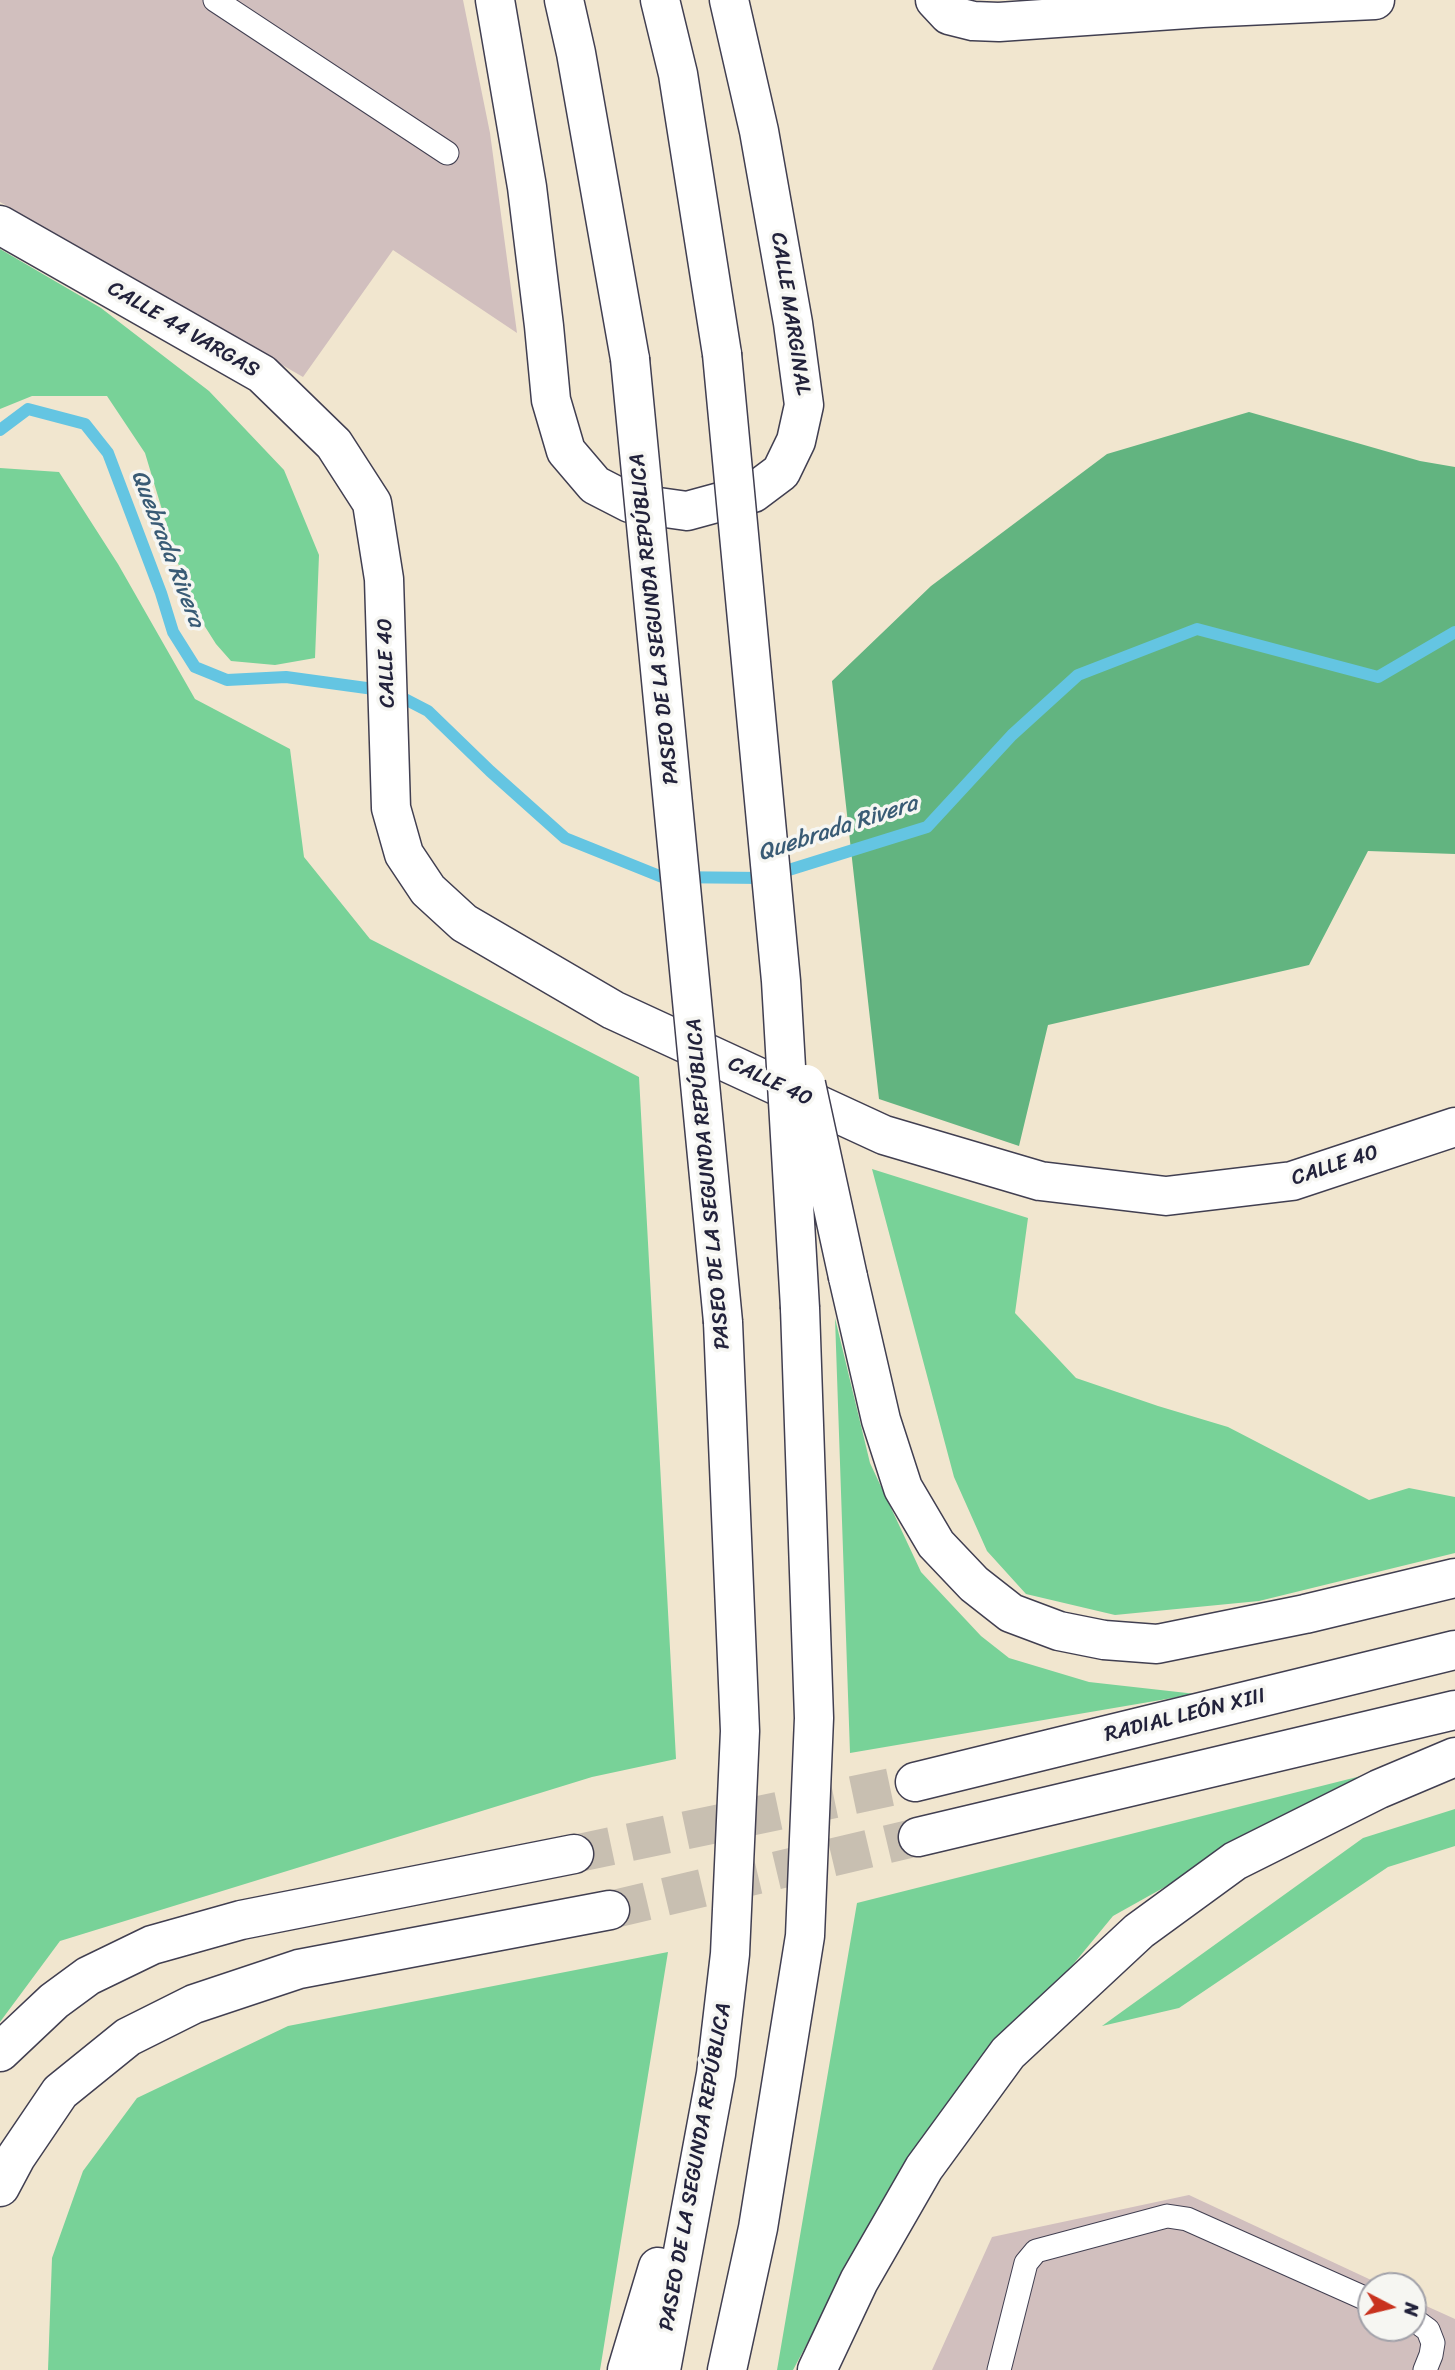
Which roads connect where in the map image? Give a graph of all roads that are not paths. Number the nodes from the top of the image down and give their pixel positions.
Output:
1 (215, 0) edge
2 (495, 0) edge
3 (564, 0) edge
4 (660, 0) edge
5 (729, 0) edge
6 (1375, 0) edge
7 (1201, 4) edge
8 (942, 7) edge
9 (447, 153) dead end
10 (0, 225) edge
11 (384, 579) joint
12 (781, 981) junction
13 (1455, 1127) edge
14 (1455, 1578) edge
15 (1455, 1650) edge
16 (1455, 1710) edge
17 (1455, 1757) edge
18 (915, 1782) tunnel mouth
19 (918, 1837) tunnel mouth
20 (574, 1854) tunnel mouth
21 (610, 1910) tunnel mouth
22 (0, 2052) edge
23 (716, 2074) junction
24 (0, 2187) edge
25 (1357, 2295) edge
26 (1427, 2329) edge
27 (627, 2370) edge
28 (661, 2370) edge
29 (727, 2370) edge
30 (817, 2370) edge
31 (999, 2370) edge
32 (1425, 2370) edge

1 - 9 lane
2 - 5 main road, CALLE MARGINAL
3 - 23 main road, PASEO DE LA SEGUNDA REPÚBLICA, bridge
4 - 12 main road, bridge
6 - 7 main road
7 - 8 main road
10 - 11 main road, CALLE 44 VARGAS
11 - 13 main road, CALLE 40
12 - 14 main road, bridge
12 - 29 main road, bridge
15 - 18 main road, RADIAL LEÓN XIII
16 - 19 main road
17 - 30 main road
20 - 22 main road
21 - 24 main road
23 - 27 main road
23 - 28 main road, PASEO DE LA SEGUNDA REPÚBLICA
25 - 31 lane
26 - 32 lane

